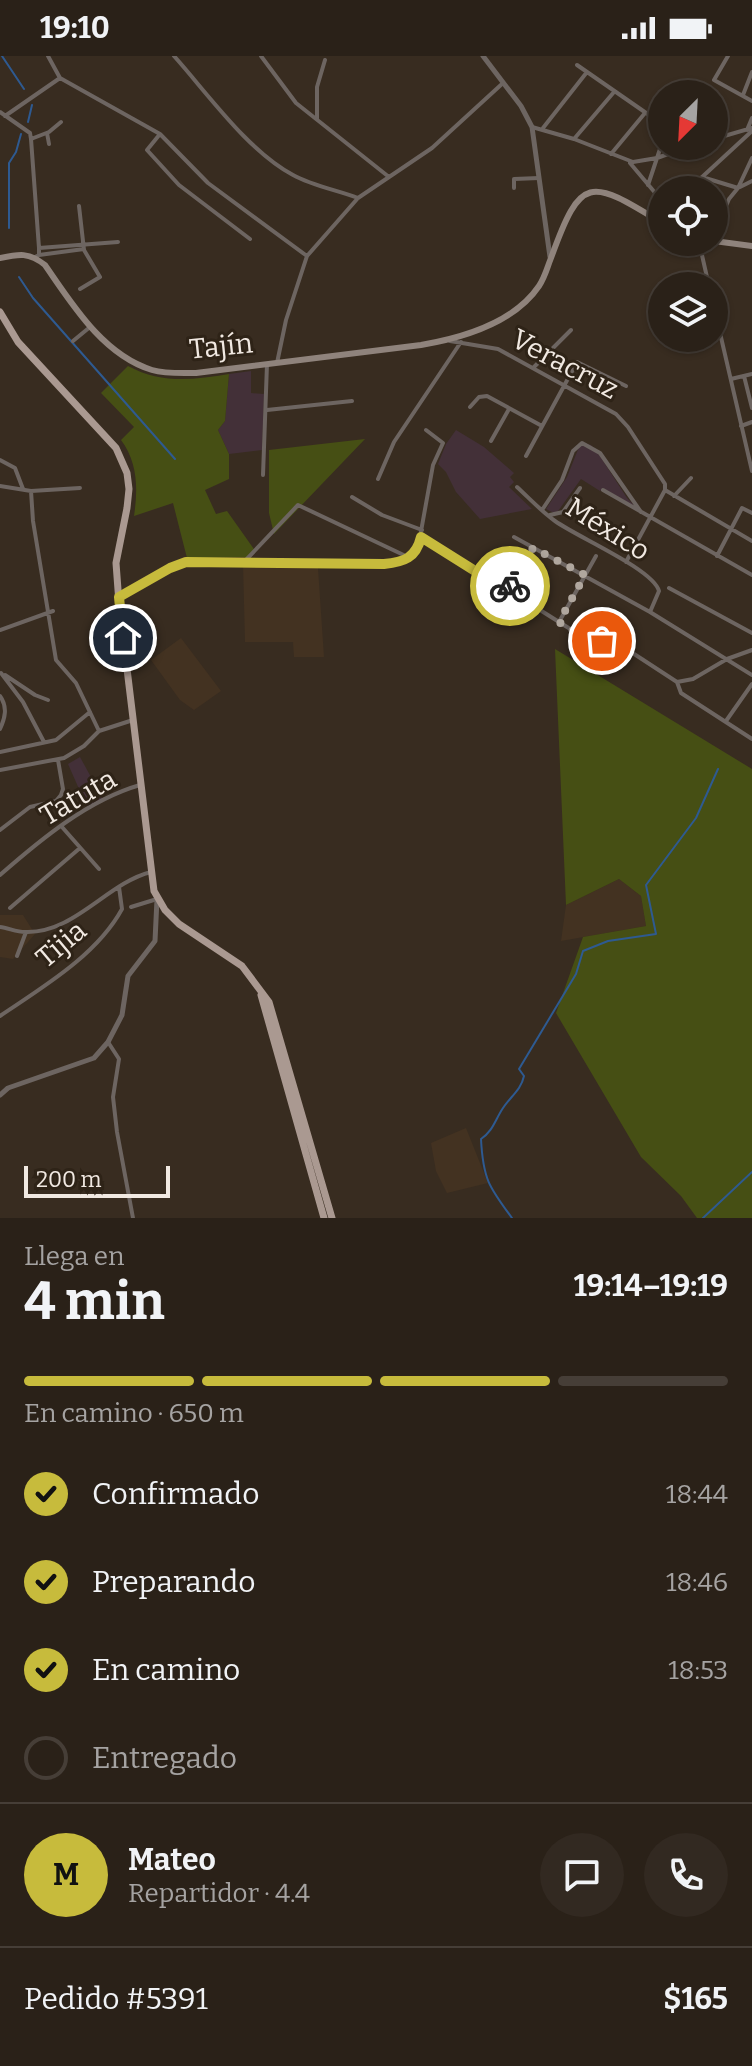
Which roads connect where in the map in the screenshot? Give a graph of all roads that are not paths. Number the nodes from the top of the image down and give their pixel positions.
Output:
1 (48, 56) edge
2 (174, 56) edge
3 (261, 56) edge
4 (483, 56) edge
5 (728, 56) edge
6 (325, 60) dead end
7 (577, 65) dead end
8 (587, 72) junction
9 (752, 72) edge
10 (60, 78) junction
11 (503, 83) junction
12 (615, 91) junction
13 (743, 95) junction
14 (752, 101) edge
15 (645, 113) junction
16 (2, 114) edge
17 (648, 115) edge
18 (752, 118) edge
19 (317, 119) junction
20 (61, 122) dead end
21 (532, 127) junction
22 (543, 128) junction
23 (750, 130) edge
24 (47, 133) junction
25 (160, 134) junction
26 (728, 135) edge
27 (30, 136) junction
28 (574, 139) junction
29 (49, 144) dead end
30 (611, 154) junction
31 (752, 158) edge
32 (648, 160) edge
33 (628, 161) junction
34 (702, 176) edge
35 (389, 177) junction
36 (539, 178) junction
37 (752, 181) edge
38 (648, 185) edge
39 (728, 185) edge
40 (514, 188) dead end
41 (738, 188) junction
42 (358, 198) junction
43 (728, 201) edge
44 (79, 206) dead end
45 (648, 215) edge
46 (250, 239) dead end
47 (118, 242) dead end
48 (728, 243) edge
49 (752, 246) edge
50 (83, 247) junction
51 (39, 248) junction
52 (62, 249) junction
53 (37, 256) junction
54 (307, 256) junction
55 (0, 258) edge
56 (550, 258) junction
57 (80, 289) dead end
58 (0, 312) edge
59 (90, 327) junction
60 (571, 330) dead end
61 (73, 341) dead end
62 (448, 341) junction
63 (461, 342) junction
64 (725, 352) edge
65 (277, 363) junction
66 (267, 364) junction
67 (534, 367) junction
68 (752, 374) edge
69 (744, 376) junction
70 (731, 379) junction
71 (565, 385) junction
72 (626, 386) dead end
73 (352, 401) dead end
74 (470, 407) dead end
75 (752, 408) edge
76 (509, 409) junction
77 (267, 410) junction
78 (752, 422) edge
79 (542, 426) junction
80 (741, 426) junction
81 (426, 430) dead end
82 (491, 441) dead end
83 (526, 456) dead end
84 (0, 460) edge
85 (752, 471) edge
86 (263, 475) dead end
87 (691, 478) dead end
88 (378, 479) dead end
89 (0, 486) edge
90 (517, 487) dead end
91 (80, 488) dead end
92 (580, 488) dead end
93 (23, 489) junction
94 (603, 490) dead end
95 (665, 490) junction
96 (31, 491) junction
97 (674, 496) junction
98 (352, 497) dead end
99 (542, 510) junction
100 (641, 512) junction
101 (752, 513) edge
102 (547, 515) junction
103 (650, 517) junction
104 (422, 530) junction
105 (731, 530) junction
106 (421, 537) junction
107 (514, 537) dead end
108 (752, 541) edge
109 (533, 548) junction
110 (596, 556) dead end
111 (717, 556) junction
112 (410, 558) junction
113 (244, 562) junction
114 (626, 562) junction
115 (585, 575) junction
116 (752, 575) edge
117 (669, 588) dead end
118 (119, 597) junction
119 (532, 605) dead end
120 (51, 612) junction
121 (650, 612) junction
122 (603, 613) dead end
123 (559, 622) junction
124 (0, 630) edge
125 (613, 630) junction
126 (752, 633) edge
127 (602, 641) junction
128 (628, 650) junction
129 (752, 650) edge
130 (727, 659) junction
131 (0, 672) edge
132 (752, 675) edge
133 (677, 682) junction
134 (752, 684) edge
135 (0, 696) edge
136 (48, 700) dead end
137 (90, 712) junction
138 (133, 720) junction
139 (725, 721) junction
140 (0, 729) edge
141 (99, 731) junction
142 (752, 739) edge
143 (44, 742) junction
144 (0, 752) edge
145 (58, 760) junction
146 (0, 770) edge
147 (140, 785) junction
148 (62, 827) junction
149 (0, 830) edge
150 (80, 848) junction
151 (99, 869) dead end
152 (151, 872) junction
153 (0, 875) edge
154 (119, 887) junction
155 (157, 899) junction
156 (131, 907) dead end
157 (10, 908) dead end
158 (0, 927) edge
159 (26, 932) junction
160 (17, 956) dead end
161 (0, 1016) edge
162 (108, 1042) junction
163 (0, 1095) edge
164 (309, 1148) junction
165 (133, 1218) edge
166 (324, 1218) edge
167 (332, 1218) edge

1 - 10 street
2 - 42 street
3 - 19 street
4 - 11 street
5 - 13 street
6 - 19 street
7 - 8 street
8 - 12 street
8 - 22 street
9 - 13 street
10 - 16 street
10 - 25 street
11 - 21 street
11 - 35 street
12 - 15 street
12 - 28 street
13 - 14 street
15 - 17 street
15 - 30 street
16 - 27 street
18 - 23 street
19 - 35 street
20 - 24 street
21 - 22 street
21 - 36 street
22 - 28 street
23 - 26 street
23 - 34 street
24 - 27 street
24 - 29 street
25 - 46 street
25 - 54 street
27 - 51 street
28 - 30 street
30 - 33 street
31 - 41 street
32 - 33 street
33 - 38 street
35 - 42 street
36 - 40 street
36 - 56 street
37 - 41 street
39 - 41 street
41 - 43 street
42 - 54 street
44 - 50 street
45 - 56 main road, Tajín
47 - 50 street
48 - 49 main road
50 - 52 street
50 - 57 street
51 - 52 street
51 - 53 street
52 - 53 street
53 - 55 main road
53 - 59 main road, Tajín
54 - 65 street
56 - 62 main road, Tajín
58 - 118 main road
59 - 61 street
59 - 66 main road, Tajín
60 - 67 street
62 - 63 street, Veracruz
62 - 65 main road, Tajín
63 - 67 street, Veracruz
63 - 88 street
64 - 70 street
65 - 66 main road, Tajín
66 - 77 street
67 - 71 street, Veracruz
68 - 69 street
69 - 70 street
69 - 75 street
70 - 80 street
71 - 72 street
71 - 79 street
71 - 95 street, Veracruz
73 - 77 street
74 - 76 street
76 - 79 street
76 - 82 street
77 - 86 street
78 - 80 street
79 - 83 street
80 - 85 street
81 - 104 street
84 - 93 street
87 - 97 street
89 - 93 street
90 - 99 street, México
91 - 96 street
92 - 102 street
93 - 96 street
94 - 100 street
95 - 97 street, Veracruz
95 - 103 street
96 - 120 street
97 - 105 street, Veracruz
98 - 104 street
99 - 100 street
99 - 102 street, México
100 - 103 street
101 - 105 street
102 - 114 street, México
103 - 111 street
103 - 114 street
104 - 106 street
105 - 108 street, Veracruz
105 - 111 street
106 - 109 street
106 - 112 street
107 - 109 street
109 - 115 street
110 - 115 street
111 - 116 street
112 - 113 street
112 - 113 street
113 - 118 street
114 - 121 street, México
115 - 121 street
115 - 123 street
117 - 126 street, México
118 - 138 main road
119 - 123 street
120 - 124 street
120 - 137 street
121 - 130 street
122 - 125 street
123 - 127 street
125 - 127 street
125 - 128 street
127 - 128 street
128 - 133 street
129 - 130 street
130 - 132 street
130 - 133 street
131 - 136 street
131 - 143 street
133 - 139 street
134 - 139 street
135 - 140 street
137 - 141 street
137 - 143 street
138 - 141 street
138 - 147 main road
139 - 142 street
141 - 145 street
143 - 144 street
145 - 146 street
145 - 149 street
147 - 148 street, Tatuta
147 - 152 main road
148 - 150 street
148 - 153 street, Tatuta
150 - 151 street
150 - 157 street
152 - 154 street
152 - 155 main road
154 - 159 street
154 - 161 street, Tijia
155 - 156 street
155 - 162 street
155 - 164 main road
158 - 159 street
159 - 160 street
162 - 163 street
162 - 165 street
164 - 166 main road
164 - 167 main road

